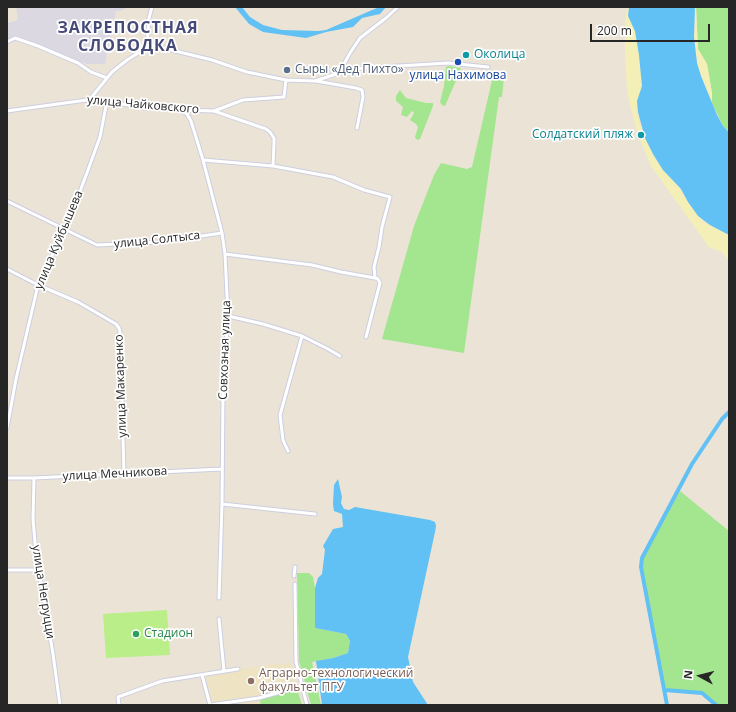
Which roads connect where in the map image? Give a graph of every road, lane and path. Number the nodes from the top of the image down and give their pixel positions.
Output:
1 (152, 7) edge
2 (398, 7) edge
3 (7, 42) edge
4 (147, 46) junction
5 (488, 67) dead end
6 (339, 73) junction
7 (107, 78) junction
8 (286, 80) junction
9 (315, 81) junction
10 (90, 99) junction
11 (107, 101) junction
12 (180, 110) junction
13 (7, 111) edge
14 (214, 111) junction
15 (357, 128) dead end
16 (203, 160) junction
17 (273, 166) junction
18 (7, 201) edge
19 (64, 230) junction
20 (222, 232) junction
21 (225, 254) junction
22 (7, 269) edge
23 (375, 278) junction
24 (38, 285) junction
25 (228, 316) junction
26 (302, 336) junction
27 (366, 337) dead end
28 (340, 356) dead end
29 (7, 428) edge
30 (288, 451) dead end
31 (222, 470) junction
32 (124, 474) junction
33 (7, 478) edge
34 (34, 478) junction
35 (222, 504) junction
36 (315, 514) dead end
37 (295, 567) dead end
38 (7, 570) edge
39 (38, 570) junction
40 (294, 576) dead end
41 (294, 584) dead end
42 (219, 598) dead end
43 (219, 619) dead end
44 (238, 669) dead end
45 (224, 671) junction
46 (202, 675) junction
47 (302, 686) junction
48 (60, 705) edge
49 (120, 705) edge
50 (210, 705) edge
51 (307, 705) edge

1 - 4 street
2 - 6 street
3 - 7 street
4 - 7 street
4 - 8 street
5 - 6 street
6 - 9 street
7 - 10 street
8 - 9 street
8 - 14 street, улица Чайковского
9 - 15 street
10 - 11 street, улица Чайковского
10 - 13 street, улица Чайковского
11 - 12 street, улица Чайковского
11 - 19 street, улица Куйбышева
12 - 14 street, улица Чайковского
12 - 16 street, Совхозная улица
14 - 17 street
16 - 17 street
16 - 20 street, Совхозная улица
17 - 23 street
18 - 19 street, улица Солтыса
19 - 20 street, улица Солтыса
19 - 24 street, улица Куйбышева
20 - 21 street, Совхозная улица
21 - 23 street
21 - 25 street, Совхозная улица
22 - 24 street, улица Макаренко
23 - 27 street
24 - 29 street, улица Куйбышева
24 - 32 street, улица Макаренко
25 - 26 street
25 - 31 street, Совхозная улица
26 - 28 street
26 - 30 street
31 - 32 street, улица Мечникова
31 - 35 street, Совхозная улица
32 - 34 street, улица Мечникова
33 - 34 street, улица Мечникова
34 - 39 street, улица Негруцци
35 - 36 street
35 - 42 street, Совхозная улица
37 - 40 street
38 - 39 street
39 - 48 street, улица Негруцци
41 - 47 street
43 - 45 street
44 - 45 street
45 - 46 street
46 - 49 street
46 - 50 street
47 - 50 street
47 - 51 street

